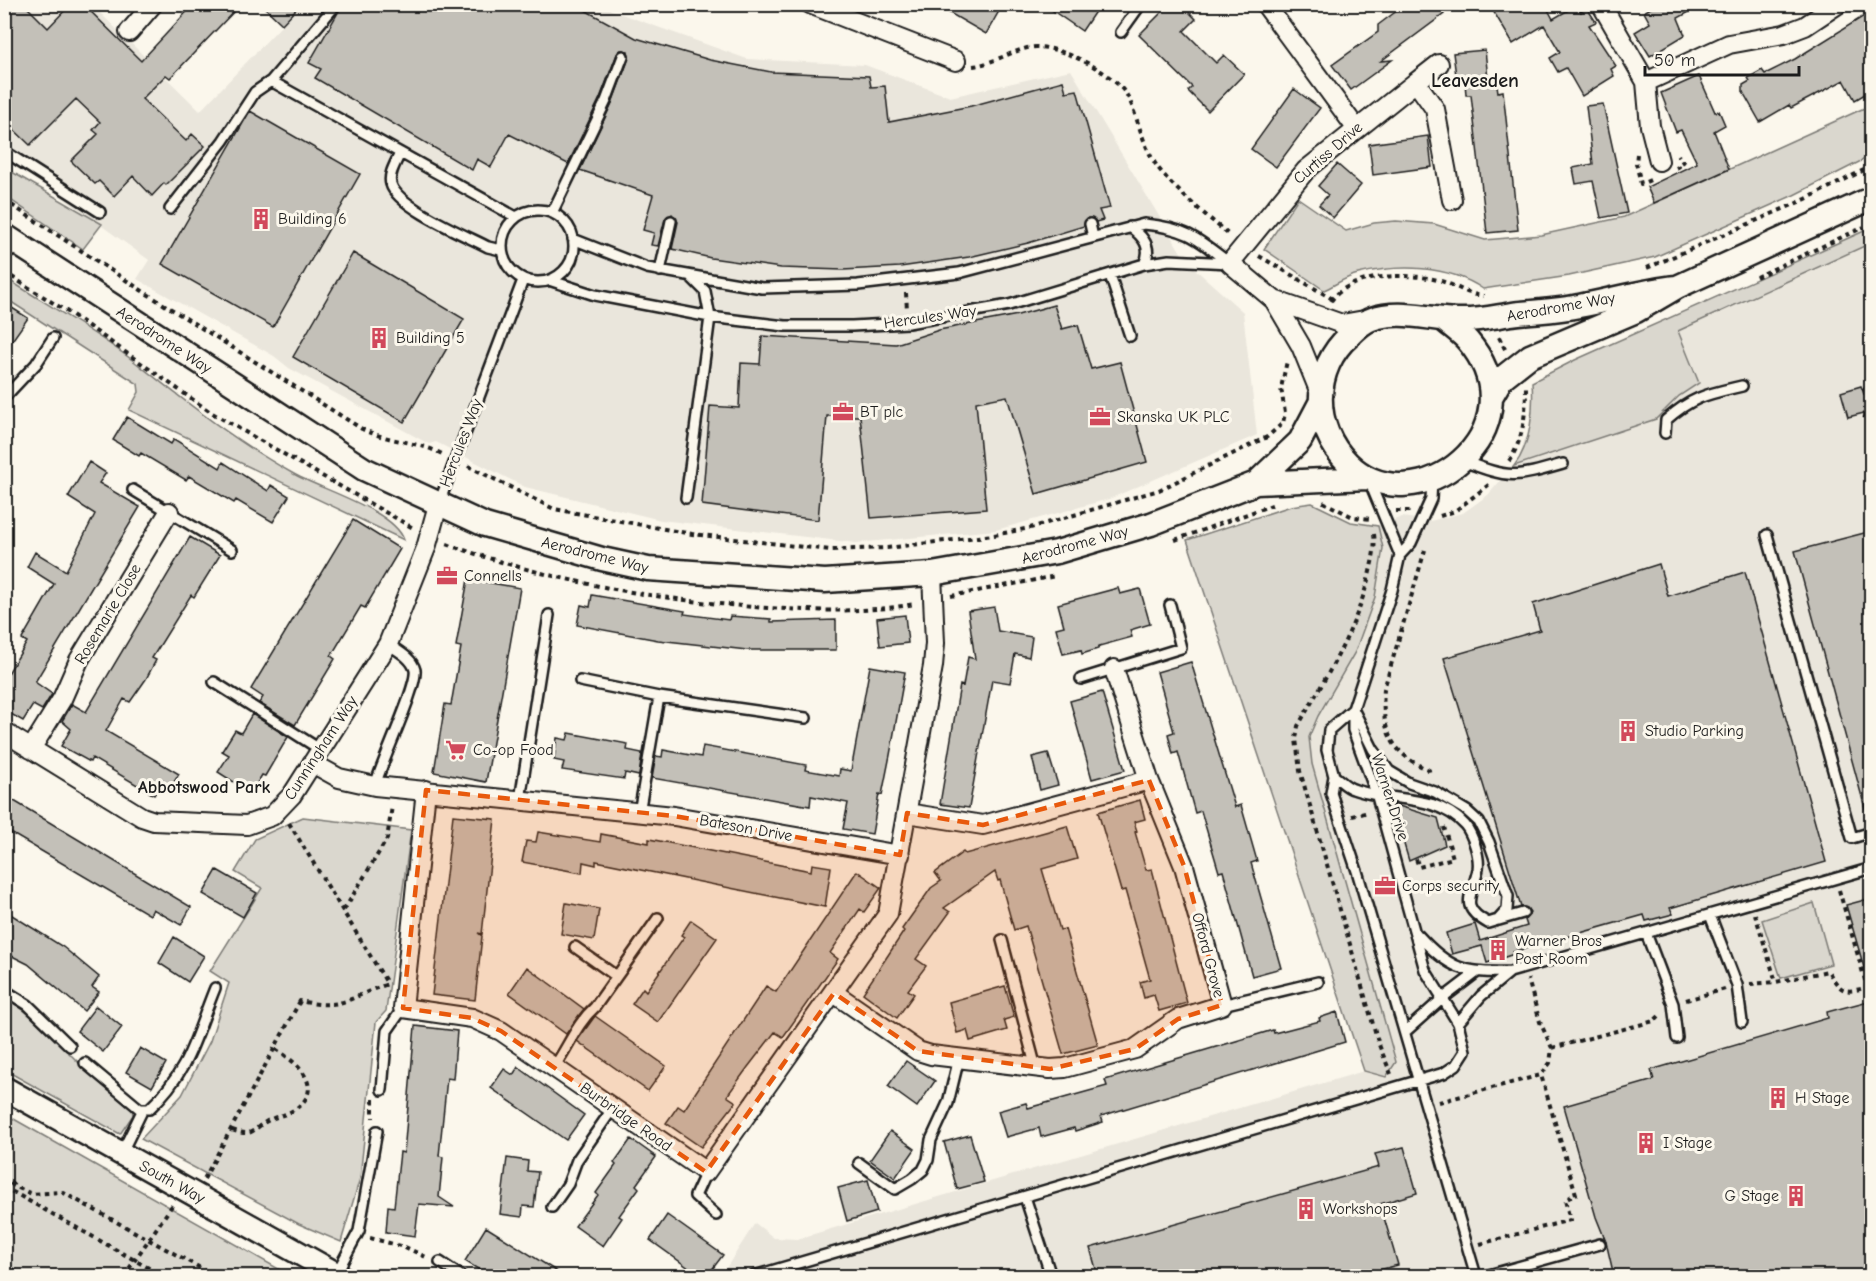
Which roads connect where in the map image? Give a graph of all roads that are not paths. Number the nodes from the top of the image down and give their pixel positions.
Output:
1 (153, 4) edge
2 (810, 4) edge
3 (1142, 4) edge
4 (1265, 4) edge
5 (1601, 4) edge
6 (1838, 4) edge
7 (334, 8) dead end
8 (129, 32) dead end
9 (1121, 32) dead end
10 (623, 56) dead end
11 (956, 61) road end
12 (1439, 64) dead end
13 (271, 81) junction
14 (1416, 82) junction
15 (1646, 82) junction
16 (1356, 128) junction
17 (4, 151) edge
18 (400, 153) junction
19 (1660, 161) dead end
20 (1872, 198) edge
21 (1452, 200) dead end
22 (170, 208) dead end
23 (100, 212) dead end
24 (552, 213) junction
25 (516, 217) junction
26 (671, 221) dead end
27 (1090, 224) dead end
28 (1130, 226) junction
29 (4, 235) edge
30 (1093, 237) junction
31 (573, 239) junction
32 (501, 250) junction
33 (1230, 263) junction
34 (1144, 264) junction
35 (660, 271) junction
36 (1110, 275) junction
37 (690, 276) junction
38 (523, 280) junction
39 (552, 281) junction
40 (1677, 287) junction
41 (1274, 300) junction
42 (710, 317) junction
43 (1372, 319) junction
44 (1444, 320) junction
45 (1130, 336) dead end
46 (53, 338) dead end
47 (1742, 386) dead end
48 (1491, 397) junction
49 (4, 398) edge
50 (1320, 398) junction
51 (1665, 433) dead end
52 (1463, 461) junction
53 (1563, 464) dead end
54 (1367, 478) junction
55 (1432, 479) junction
56 (1256, 483) junction
57 (133, 490) dead end
58 (686, 498) dead end
59 (438, 506) junction
60 (169, 512) junction
61 (1767, 535) dead end
62 (232, 550) dead end
63 (1400, 555) junction
64 (932, 574) junction
65 (1170, 605) dead end
66 (549, 615) dead end
67 (388, 644) junction
68 (1114, 669) junction
69 (1081, 679) dead end
70 (580, 681) dead end
71 (214, 682) dead end
72 (659, 697) junction
73 (1353, 709) junction
74 (806, 718) dead end
75 (4, 732) edge
76 (32, 748) junction
77 (317, 756) junction
78 (1334, 776) junction
79 (1149, 780) junction
80 (375, 786) junction
81 (426, 790) junction
82 (1376, 793) junction
83 (520, 800) junction
84 (639, 813) junction
85 (907, 813) junction
86 (1872, 832) edge
87 (900, 855) junction
88 (1872, 868) edge
89 (1523, 913) dead end
90 (1710, 915) junction
91 (658, 918) dead end
92 (1498, 920) junction
93 (1417, 933) junction
94 (1646, 933) junction
95 (1002, 940) dead end
96 (575, 947) dead end
97 (1510, 972) junction
98 (1476, 973) junction
99 (616, 976) junction
100 (1318, 982) dead end
101 (215, 987) dead end
102 (4, 990) edge
103 (834, 993) junction
104 (1442, 999) junction
105 (1222, 1005) junction
106 (403, 1008) junction
107 (1742, 1022) dead end
108 (1458, 1023) junction
109 (1405, 1032) junction
110 (1677, 1038) dead end
111 (70, 1046) dead end
112 (959, 1058) junction
113 (85, 1063) dead end
114 (554, 1067) junction
115 (1036, 1068) junction
116 (1419, 1081) junction
117 (4, 1088) edge
118 (382, 1090) road end
119 (613, 1108) junction
120 (143, 1109) junction
121 (377, 1131) road end
122 (121, 1154) junction
123 (859, 1163) dead end
124 (706, 1172) junction
125 (1025, 1197) junction
126 (552, 1207) dead end
127 (716, 1215) dead end
128 (1600, 1244) dead end
129 (440, 1262) road end
130 (1049, 1270) dead end
131 (338, 1275) edge
132 (461, 1276) edge
133 (754, 1276) edge
134 (1476, 1276) edge
135 (1485, 1276) edge

1 - 8 street
2 - 11 street
3 - 9 lane
4 - 16 street
5 - 15 street
6 - 15 street
7 - 13 lane
10 - 24 lane
12 - 14 street, Curtiss Drive
13 - 18 lane
13 - 22 lane
14 - 16 street, Curtiss Drive
14 - 21 street
15 - 19 street
16 - 33 street, Curtiss Drive
17 - 23 lane
18 - 25 lane
18 - 32 lane
20 - 40 street, Aerodrome Way
24 - 25 lane
24 - 31 lane
25 - 32 lane
26 - 35 lane
27 - 30 lane
28 - 30 lane
28 - 33 lane
28 - 34 lane
29 - 59 street, Aerodrome Way
30 - 37 lane
31 - 35 lane
31 - 39 lane
32 - 38 lane
33 - 34 lane, Hercules Way
33 - 41 street
34 - 36 lane, Hercules Way
35 - 37 lane
36 - 42 lane, Hercules Way
36 - 45 lane
37 - 42 lane
38 - 39 lane, Hercules Way
38 - 59 lane, Hercules Way
39 - 42 lane, Hercules Way
40 - 44 street, Aerodrome Way
40 - 48 street, Aerodrome Way
41 - 43 street
41 - 50 street
42 - 58 lane
43 - 44 street
43 - 50 street
44 - 48 street
46 - 49 lane
47 - 51 lane
48 - 52 street
50 - 54 street
50 - 56 street, Aerodrome Way
52 - 53 lane
52 - 55 street
54 - 55 street
54 - 56 street, Aerodrome Way
54 - 63 lane
55 - 63 lane, Warner Drive
56 - 64 street, Aerodrome Way
57 - 60 lane
59 - 64 street, Aerodrome Way
59 - 67 street, Cunningham Way
60 - 62 lane
60 - 76 street, Rosemarie Close
61 - 86 lane
63 - 73 lane, Warner Drive
64 - 85 street
65 - 68 lane
66 - 83 lane
67 - 77 street, Cunningham Way
67 - 80 lane
68 - 69 lane
68 - 79 street, Offord Grove
70 - 72 lane
71 - 77 lane
72 - 74 lane
72 - 84 lane
73 - 78 lane
73 - 82 lane, Warner Drive
73 - 92 lane
75 - 76 street, Cunningham Way
76 - 77 street, Cunningham Way
77 - 80 street, Bateson Drive
78 - 82 lane
78 - 109 lane
79 - 85 street
79 - 105 street, Offord Grove
80 - 81 street, Bateson Drive
81 - 83 street, Bateson Drive
81 - 106 street
82 - 92 lane
82 - 93 lane, Warner Drive
83 - 84 street, Bateson Drive
84 - 87 street, Bateson Drive
85 - 87 street
87 - 103 street
88 - 90 lane
89 - 92 lane
90 - 94 lane
90 - 107 lane
91 - 99 lane
93 - 98 lane
93 - 104 lane, Warner Drive
94 - 97 lane
94 - 110 lane
95 - 115 lane
96 - 99 lane
97 - 98 lane
97 - 108 lane
98 - 104 lane
99 - 114 lane
100 - 105 lane
101 - 120 lane
102 - 111 lane
103 - 112 street, Offord Grove
103 - 124 street
104 - 108 lane, Warner Drive
104 - 109 lane
105 - 115 street, Offord Grove
106 - 114 street, Burbridge Road
106 - 118 lane
108 - 116 lane
109 - 116 lane
112 - 115 street, Offord Grove
112 - 123 lane
113 - 120 lane
114 - 119 street, Burbridge Road
116 - 125 lane
116 - 134 lane
117 - 122 street, South Way
119 - 124 street, Burbridge Road
119 - 126 lane
120 - 122 lane
121 - 131 lane
122 - 131 street, South Way
124 - 127 lane
125 - 130 lane
125 - 133 lane
128 - 135 lane
129 - 132 lane

